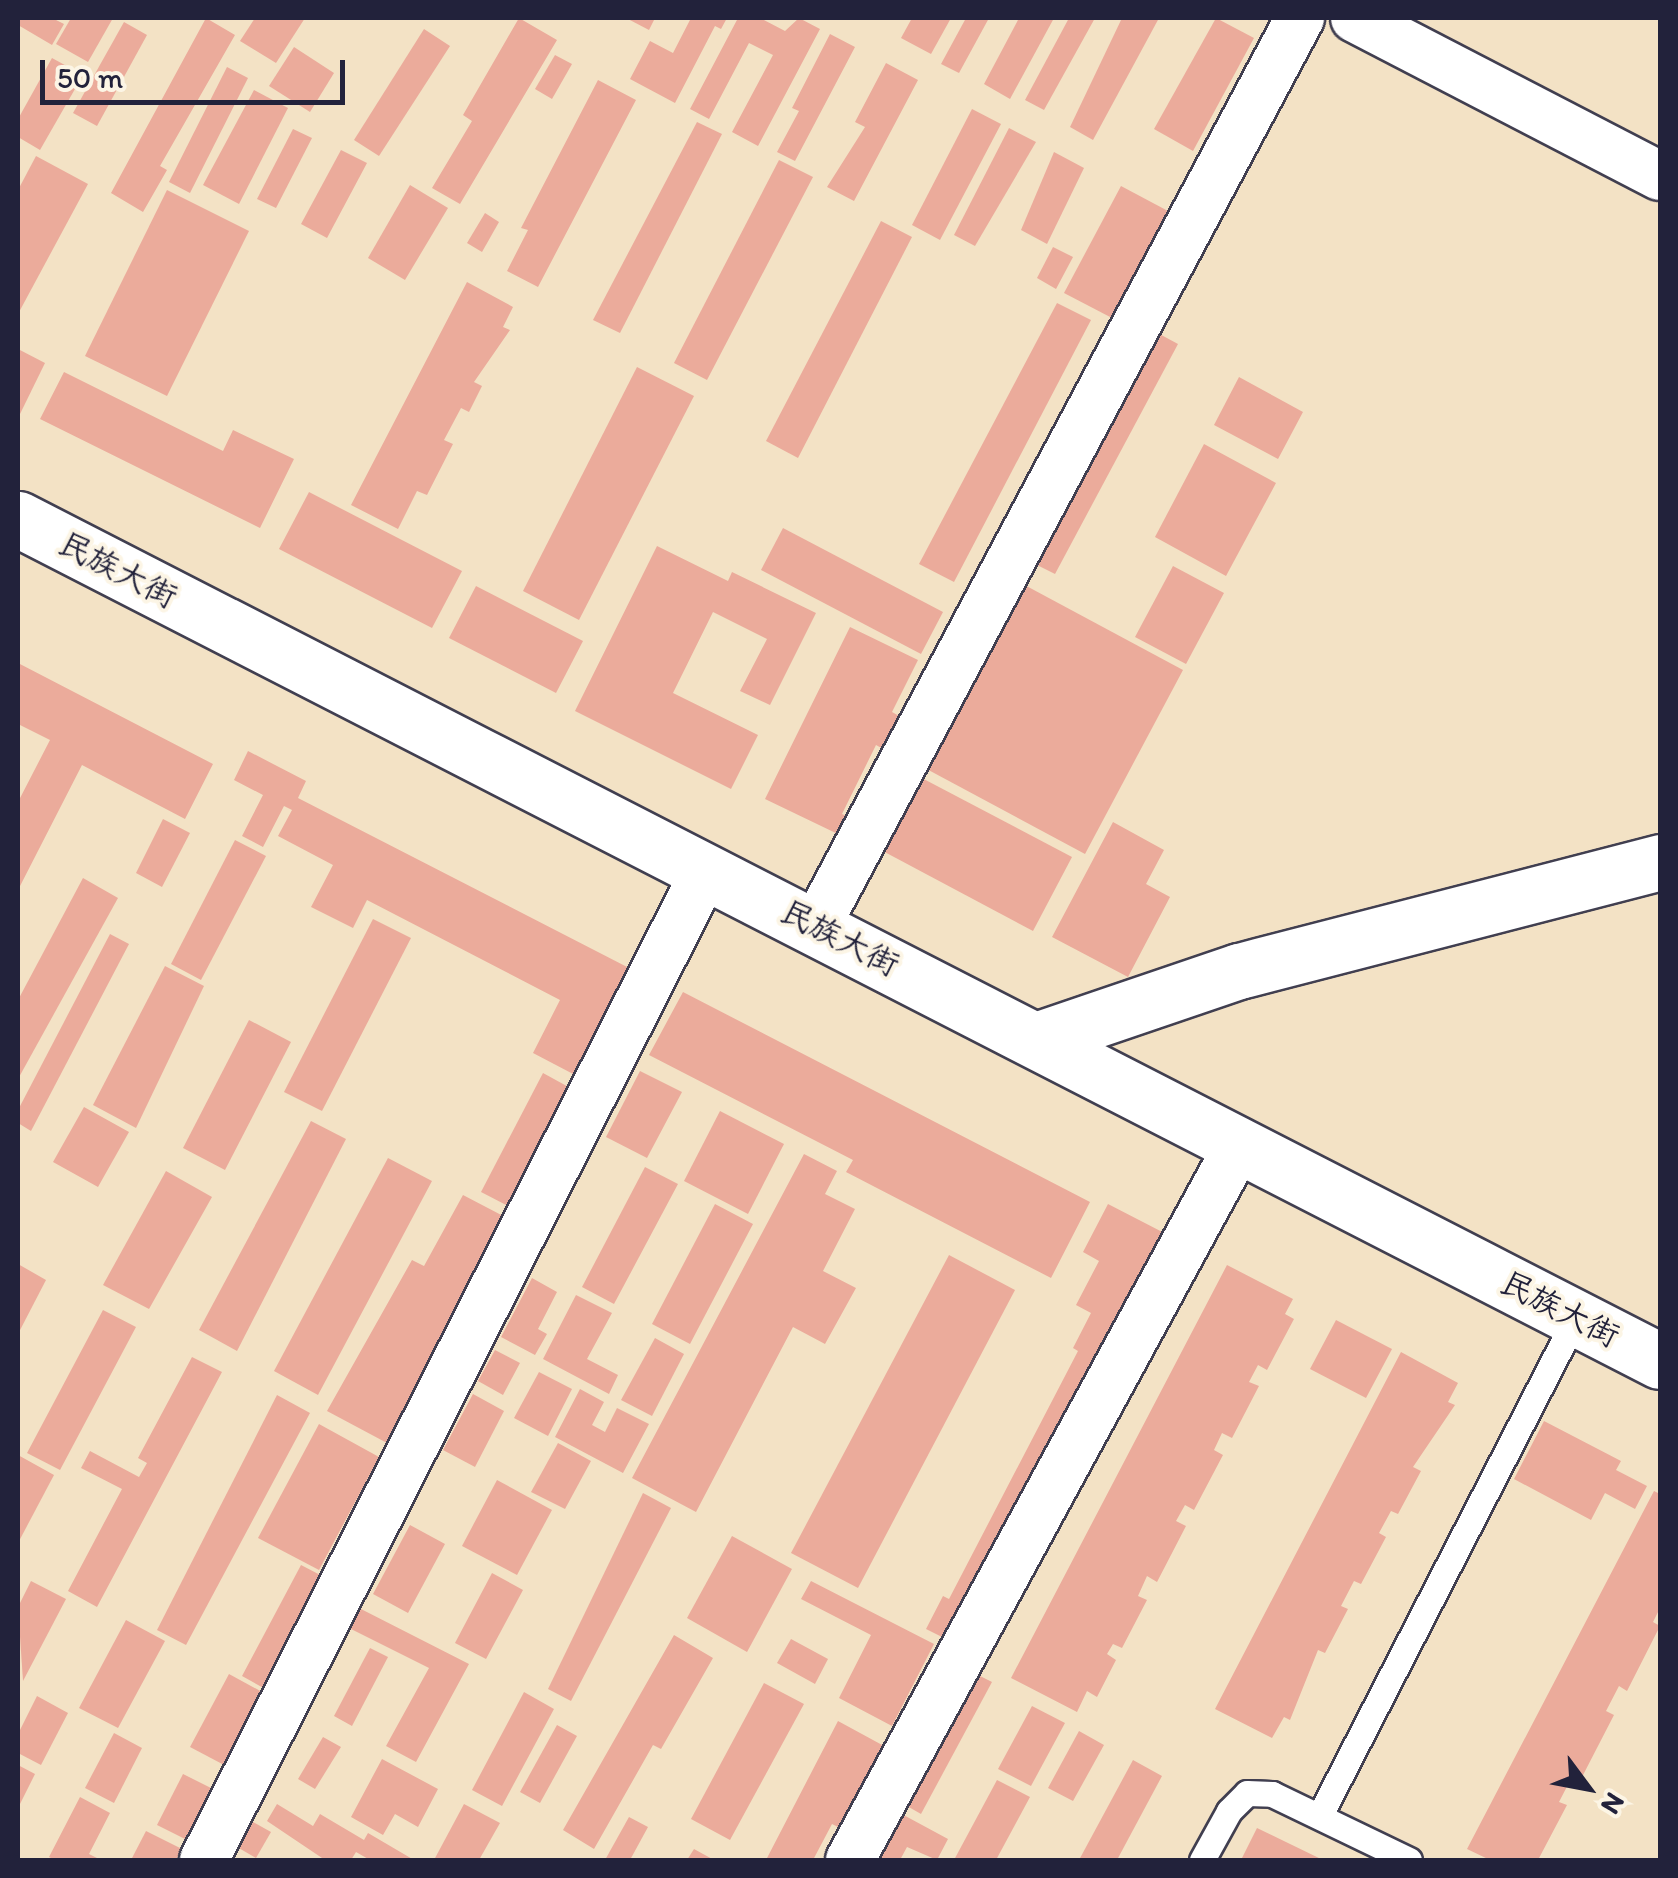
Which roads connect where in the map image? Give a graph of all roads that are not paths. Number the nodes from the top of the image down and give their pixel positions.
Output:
1 (1300, 18) edge
2 (1355, 18) edge
3 (1660, 176) edge
4 (18, 519) edge
5 (1660, 862) edge
6 (706, 870) junction
7 (816, 926) junction
8 (1039, 1040) junction
9 (1240, 1143) junction
10 (1576, 1317) junction
11 (1660, 1361) edge
12 (1320, 1816) junction
13 (204, 1860) edge
14 (850, 1860) edge
15 (1202, 1860) edge
16 (1409, 1860) edge

1 - 7 street
2 - 3 street
4 - 6 main road, 民族大街
5 - 8 main road
6 - 7 main road, 民族大街
6 - 13 street
7 - 8 main road, 民族大街
8 - 9 main road, 民族大街
9 - 10 main road, 民族大街
9 - 14 street
10 - 11 main road, 民族大街
10 - 12 lane
12 - 15 lane
12 - 16 lane

